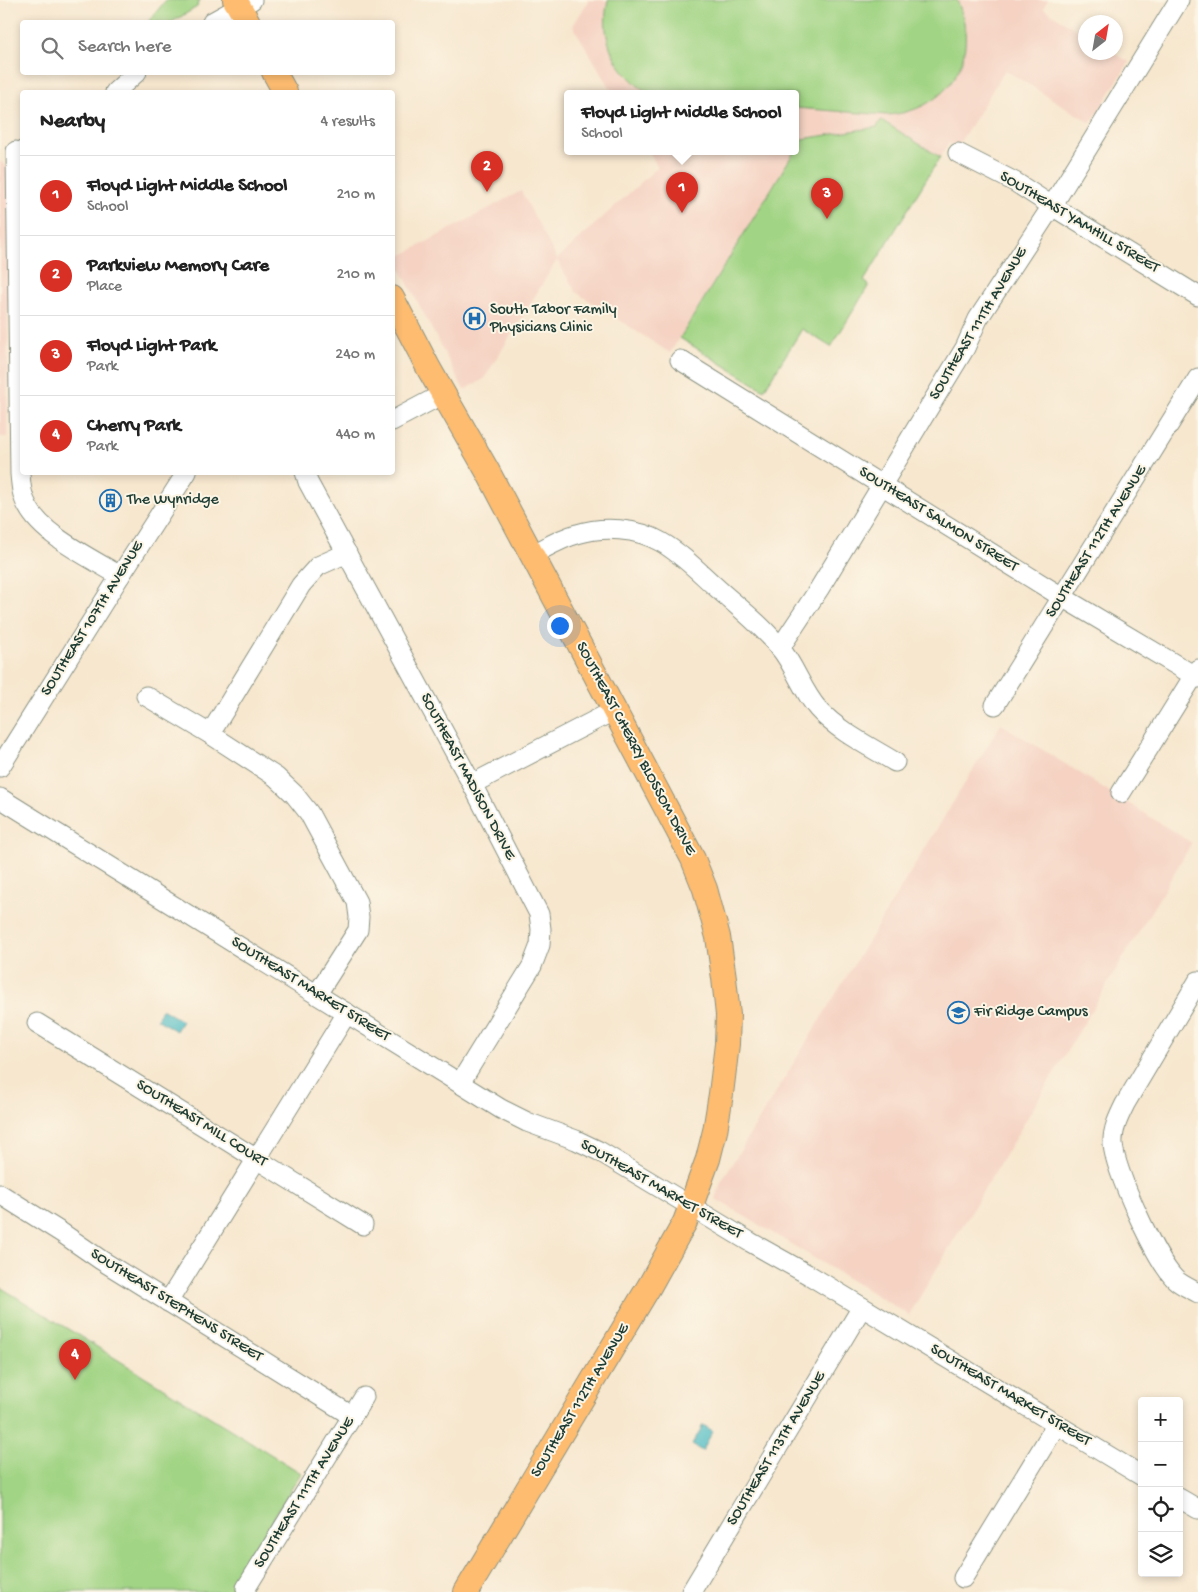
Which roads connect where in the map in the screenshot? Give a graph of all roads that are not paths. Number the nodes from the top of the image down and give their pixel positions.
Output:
1 (1179, 0) edge
2 (244, 7) edge
3 (216, 20) edge
4 (134, 75) edge
5 (276, 75) edge
6 (117, 90) edge
7 (284, 90) edge
8 (13, 149) edge
9 (958, 153) dead end
10 (1052, 206) junction
11 (1198, 296) edge
12 (395, 304) edge
13 (680, 360) dead end
14 (1198, 378) edge
15 (443, 394) junction
16 (395, 419) edge
17 (20, 474) edge
18 (20, 475) edge
19 (185, 475) edge
20 (306, 475) edge
21 (881, 484) junction
22 (347, 553) junction
23 (532, 555) junction
24 (120, 576) junction
25 (1062, 597) junction
26 (780, 648) junction
27 (1197, 674) edge
28 (146, 696) dead end
29 (995, 705) dead end
30 (615, 710) junction
31 (210, 734) junction
32 (895, 762) dead end
33 (0, 767) edge
34 (472, 784) junction
35 (1122, 793) dead end
36 (0, 798) edge
37 (1198, 981) edge
38 (317, 994) junction
39 (347, 1013) junction
40 (38, 1023) dead end
41 (460, 1083) junction
42 (258, 1159) junction
43 (0, 1194) edge
44 (691, 1207) junction
45 (363, 1225) dead end
46 (1197, 1292) edge
47 (168, 1302) junction
48 (862, 1307) junction
49 (364, 1397) dead end
50 (352, 1416) junction
51 (1056, 1424) junction
52 (1138, 1474) edge
53 (1183, 1500) edge
54 (1198, 1509) edge
55 (963, 1578) dead end
56 (246, 1588) dead end
57 (466, 1592) edge
58 (691, 1592) edge

1 - 10 street, SOUTHEAST 111TH AVENUE
2 - 3 street
4 - 6 street
5 - 7 main road
8 - 17 street
9 - 10 street, SOUTHEAST YAMHILL STREET
10 - 11 street, SOUTHEAST YAMHILL STREET
10 - 21 street, SOUTHEAST 111TH AVENUE
12 - 15 main road, SOUTHEAST CHERRY BLOSSOM DRIVE
13 - 21 street, SOUTHEAST SALMON STREET
14 - 25 street, SOUTHEAST 112TH AVENUE
15 - 16 street
15 - 23 main road, SOUTHEAST CHERRY BLOSSOM DRIVE
18 - 24 street
19 - 24 street, SOUTHEAST 107TH AVENUE
20 - 22 street, SOUTHEAST MADISON DRIVE
21 - 25 street, SOUTHEAST SALMON STREET
21 - 26 street, SOUTHEAST 111TH AVENUE
22 - 31 street
22 - 34 street, SOUTHEAST MADISON DRIVE
23 - 26 street
23 - 30 main road, SOUTHEAST CHERRY BLOSSOM DRIVE
24 - 33 street, SOUTHEAST 107TH AVENUE
25 - 27 street, SOUTHEAST SALMON STREET
25 - 29 street, SOUTHEAST 112TH AVENUE
26 - 32 street
27 - 35 street
28 - 31 street
30 - 34 street
30 - 44 main road, SOUTHEAST CHERRY BLOSSOM DRIVE
31 - 38 street
34 - 41 street, SOUTHEAST MADISON DRIVE
36 - 38 street, SOUTHEAST MARKET STREET
37 - 46 street
38 - 39 street, SOUTHEAST MARKET STREET
39 - 41 street, SOUTHEAST MARKET STREET
39 - 42 street
40 - 42 street, SOUTHEAST MILL COURT
41 - 44 street, SOUTHEAST MARKET STREET
42 - 45 street, SOUTHEAST MILL COURT
42 - 47 street
43 - 47 street, SOUTHEAST STEPHENS STREET
44 - 48 street, SOUTHEAST MARKET STREET
44 - 57 main road, SOUTHEAST 112TH AVENUE
47 - 50 street, SOUTHEAST STEPHENS STREET
48 - 51 street, SOUTHEAST MARKET STREET
48 - 58 street, SOUTHEAST 113TH AVENUE
49 - 50 street, SOUTHEAST 111TH AVENUE
50 - 56 street, SOUTHEAST 111TH AVENUE
51 - 52 street, SOUTHEAST MARKET STREET
51 - 55 street
53 - 54 street

